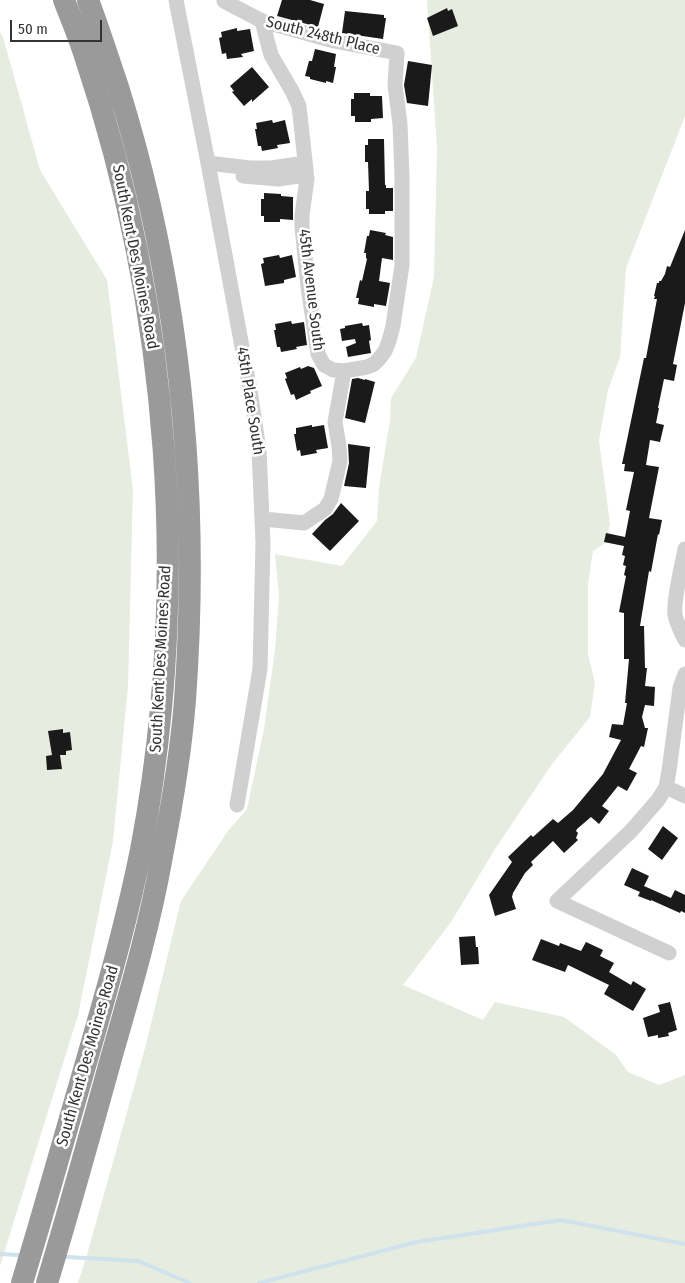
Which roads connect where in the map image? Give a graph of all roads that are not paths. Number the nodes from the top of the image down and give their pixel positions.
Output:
1 (64, 0) edge
2 (88, 0) edge
3 (176, 0) edge
4 (224, 2) dead end
5 (262, 21) junction
6 (209, 168) junction
7 (306, 169) junction
8 (344, 372) junction
9 (263, 519) junction
10 (685, 549) edge
11 (685, 640) edge
12 (685, 674) edge
13 (666, 787) junction
14 (685, 796) edge
15 (237, 806) dead end
16 (669, 953) dead end
17 (22, 1283) edge
18 (47, 1283) edge

1 - 17 highway, South Kent Des Moines Road
2 - 18 highway, South Kent Des Moines Road
3 - 6 street, 45th Place South
4 - 5 street, South 248th Place
5 - 7 street, 45th Avenue South
5 - 8 street, South 248th Place
6 - 7 street
6 - 9 street, 45th Place South
7 - 8 street, 45th Avenue South
8 - 9 street
9 - 15 street, 45th Place South
10 - 11 street
12 - 13 street
13 - 14 street
13 - 16 street

